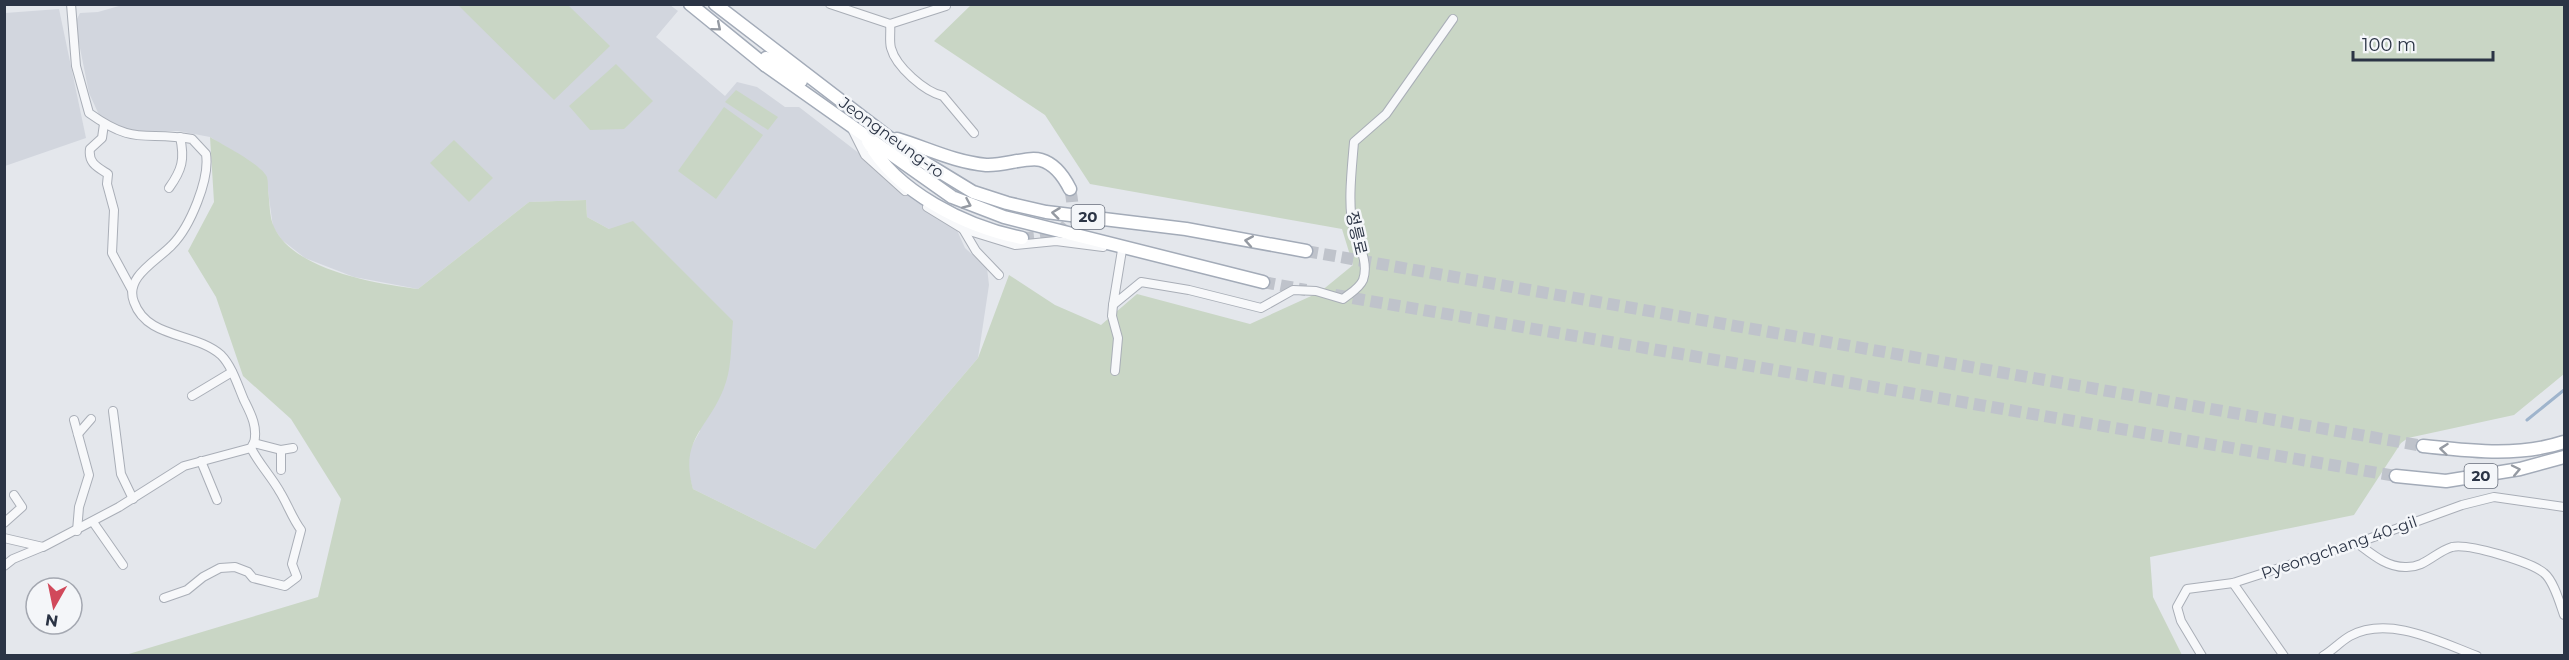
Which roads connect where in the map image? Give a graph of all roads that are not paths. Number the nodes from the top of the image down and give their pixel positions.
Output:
1 (71, 4) edge
2 (690, 4) edge
3 (716, 4) edge
4 (830, 4) edge
5 (946, 6) dead end
6 (1453, 19) dead end
7 (890, 24) junction
8 (765, 65) junction
9 (841, 100) junction
10 (104, 124) junction
11 (851, 127) junction
12 (974, 133) dead end
13 (887, 136) junction
14 (180, 137) junction
15 (866, 138) junction
16 (169, 188) dead end
17 (1070, 189) tunnel mouth
18 (963, 229) junction
19 (1022, 237) tunnel mouth
20 (1122, 250) junction
21 (1306, 251) tunnel mouth
22 (1203, 266) junction
23 (999, 275) dead end
24 (1263, 282) tunnel mouth
25 (132, 290) junction
26 (1113, 305) junction
27 (1114, 371) dead end
28 (232, 372) junction
29 (192, 396) dead end
30 (113, 411) dead end
31 (91, 419) dead end
32 (74, 420) dead end
33 (78, 434) junction
34 (2565, 442) edge
35 (252, 445) junction
36 (2423, 446) tunnel mouth
37 (293, 448) dead end
38 (281, 450) junction
39 (2565, 457) edge
40 (201, 461) junction
41 (281, 470) dead end
42 (2396, 476) tunnel mouth
43 (14, 495) dead end
44 (133, 499) junction
45 (217, 501) dead end
46 (2565, 507) edge
47 (93, 522) junction
48 (4, 524) edge
49 (77, 531) junction
50 (4, 538) edge
51 (2357, 543) junction
52 (43, 547) junction
53 (123, 565) dead end
54 (4, 566) edge
55 (2233, 583) junction
56 (164, 598) dead end
57 (2565, 615) edge
58 (2202, 656) edge
59 (2284, 656) edge
60 (2323, 656) edge
61 (2477, 656) edge

1 - 10 street
2 -> 8 main road, Jeongneung-ro / 20
3 - 9 main road, Jeongneung-ro / 20
4 - 7 street
5 - 7 street
6 - 26 street, 정릉로
7 - 12 street
8 - 9 main road
8 - 11 main road, Jeongneung-ro / 20
9 - 13 main road, Jeongneung-ro / 20
10 - 14 street
10 - 25 street
11 - 15 main road, Jeongneung-ro / 20
11 - 18 street, Jeongneung-ro
13 - 17 main road
21 -> 13 main road, Jeongneung-ro / 20
14 - 16 street
14 - 25 street
15 - 19 main road
15 -> 22 main road, Jeongneung-ro / 20
18 - 20 street, Jeongneung-ro
18 - 23 street, Jeongneung-ro
20 - 22 street, Jeongneung-ro
20 - 26 street
22 - 24 main road, Jeongneung-ro / 20
25 - 28 street
26 - 27 street
28 - 29 street
28 - 35 street
30 - 44 street
31 - 33 street
32 - 33 street
33 - 49 street
34 -> 36 main road, 20
35 - 38 street
35 - 40 street
35 - 56 street
37 - 38 street
38 - 41 street
42 -> 39 main road, 20
40 - 44 street
40 - 45 street
43 - 48 street
44 - 47 street
46 - 51 street, Pyeongchang 40-gil
47 - 49 street
47 - 53 street
49 - 52 street
50 - 52 street
51 - 55 street, Pyeongchang 40-gil
51 - 57 street
52 - 54 street
55 - 58 street, Pyeongchang 40-gil
55 - 59 street
60 - 61 street

